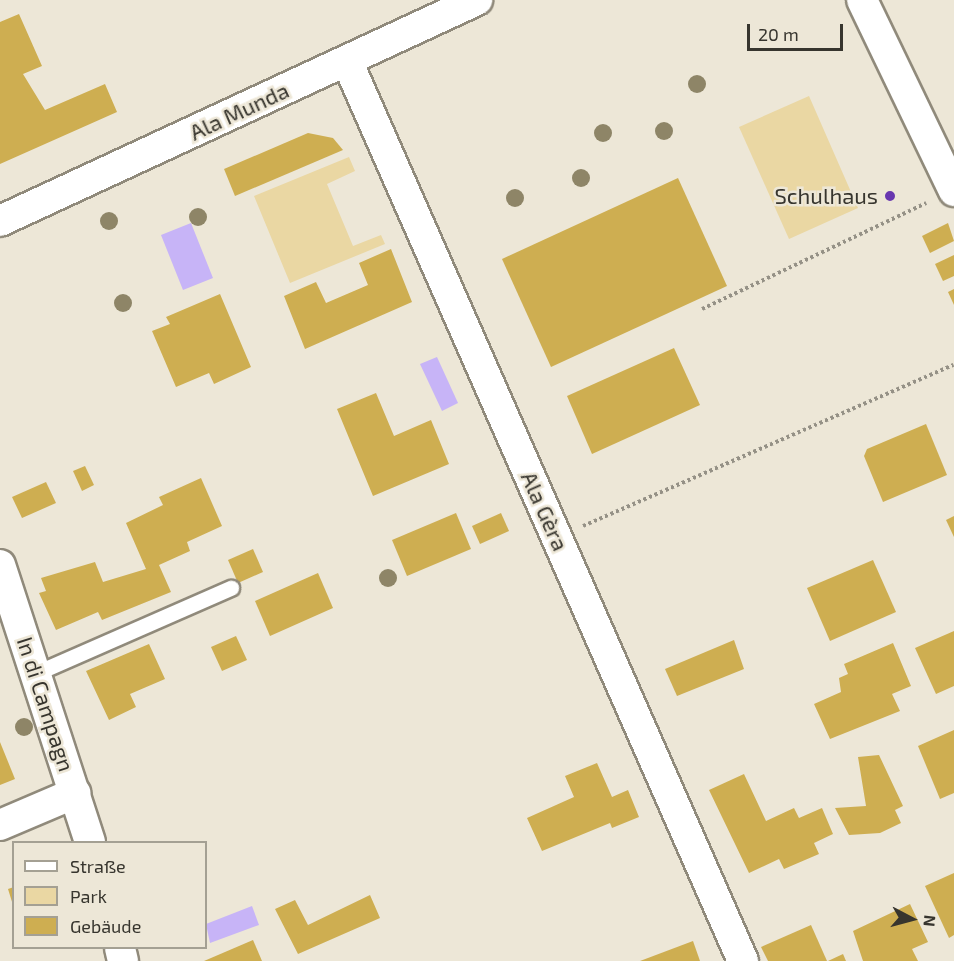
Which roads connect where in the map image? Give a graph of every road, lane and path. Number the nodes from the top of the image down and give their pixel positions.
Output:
1 (477, 0) edge
2 (862, 0) edge
3 (347, 61) junction
4 (954, 190) edge
5 (0, 220) edge
6 (702, 309) dead end
7 (954, 365) edge
8 (556, 537) junction
9 (0, 565) edge
10 (231, 588) dead end
11 (36, 673) junction
12 (75, 793) junction
13 (0, 825) edge
14 (89, 841) edge
15 (742, 961) edge

1 - 3 street, Ala Munda
2 - 4 street
3 - 5 street, Ala Munda
3 - 8 street, Ala Gèra
4 - 6 path
7 - 8 path
8 - 15 street, Ala Gèra
9 - 11 street, In di Campagn
10 - 11 lane
11 - 12 street, In di Campagn
12 - 13 street
12 - 14 street, In di Campagn

